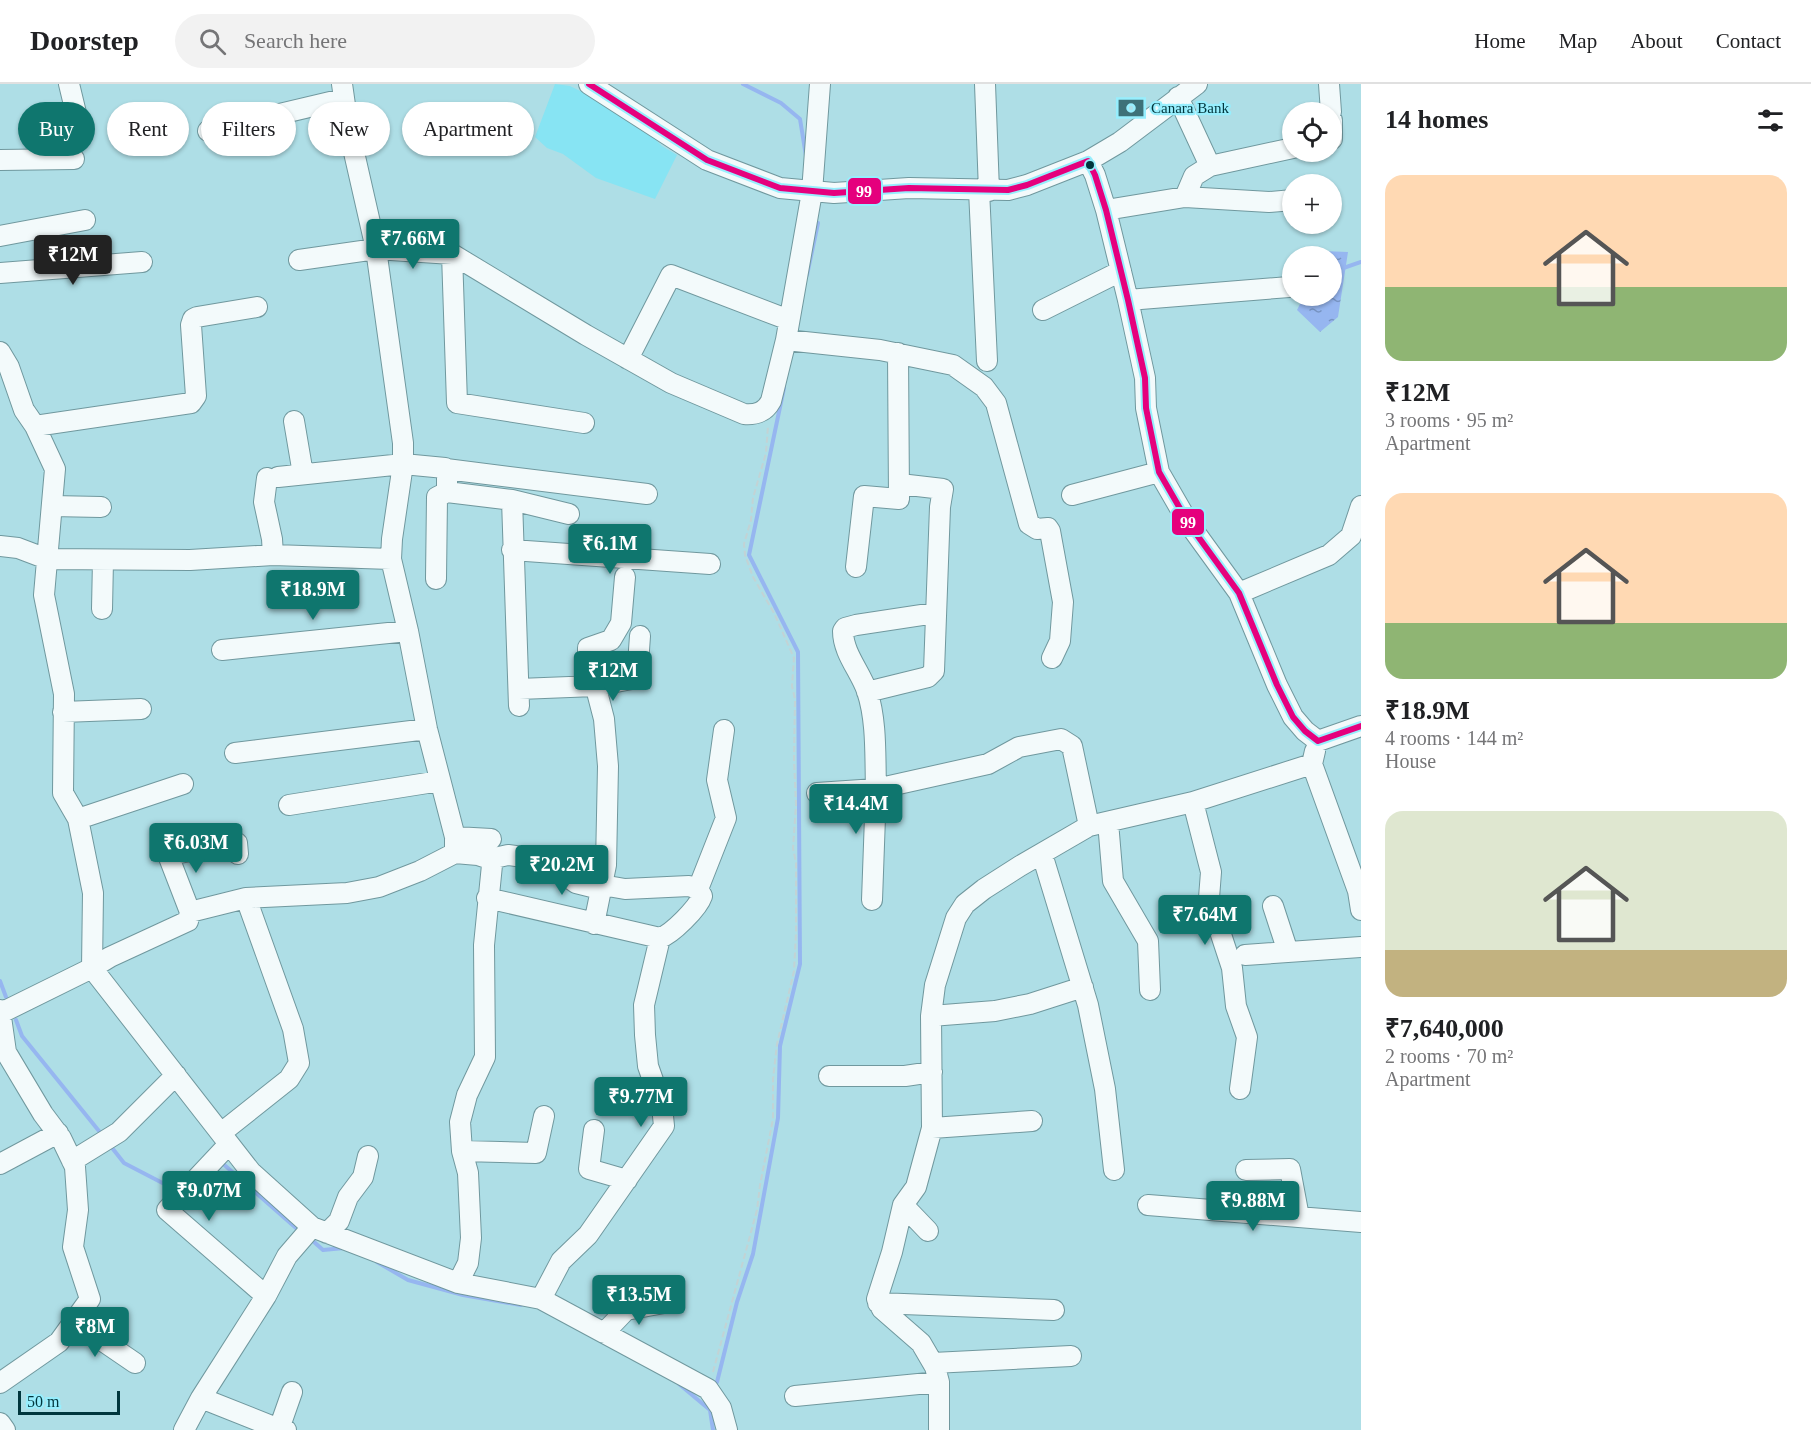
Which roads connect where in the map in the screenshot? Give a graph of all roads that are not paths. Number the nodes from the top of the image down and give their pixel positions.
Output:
1 (69, 84) edge
2 (589, 84) edge
3 (820, 84) edge
4 (985, 84) edge
5 (1197, 84) edge
6 (1329, 84) edge
7 (343, 92) edge
8 (1178, 98) junction
9 (73, 102) edge
10 (1331, 102) edge
11 (296, 106) edge
12 (1282, 150) edge
13 (74, 159) dead end
14 (0, 160) edge
15 (1088, 161) junction
16 (1210, 166) junction
17 (984, 190) junction
18 (812, 192) junction
19 (1185, 197) junction
20 (1282, 201) edge
21 (1106, 210) junction
22 (86, 220) dead end
23 (0, 236) edge
24 (376, 249) junction
25 (452, 254) junction
26 (299, 260) dead end
27 (142, 262) dead end
28 (1121, 271) junction
29 (0, 273) edge
30 (1282, 287) edge
31 (1128, 300) junction
32 (257, 308) dead end
33 (1043, 309) dead end
34 (789, 320) junction
35 (786, 340) junction
36 (0, 352) edge
37 (898, 353) junction
38 (628, 359) junction
39 (987, 361) dead end
40 (294, 421) dead end
41 (584, 423) dead end
42 (35, 426) junction
43 (403, 464) junction
44 (446, 469) junction
45 (1159, 472) junction
46 (303, 474) junction
47 (900, 484) junction
48 (447, 492) junction
49 (647, 495) dead end
50 (1072, 495) dead end
51 (512, 500) junction
52 (52, 506) junction
53 (1361, 506) edge
54 (100, 507) dead end
55 (569, 514) dead end
56 (0, 546) edge
57 (512, 550) junction
58 (273, 555) junction
59 (47, 559) junction
60 (392, 559) junction
61 (103, 560) junction
62 (710, 564) dead end
63 (855, 567) dead end
64 (625, 577) dead end
65 (436, 579) dead end
66 (1239, 593) junction
67 (102, 609) dead end
68 (935, 613) junction
69 (408, 631) junction
70 (640, 636) dead end
71 (222, 650) dead end
72 (1052, 658) dead end
73 (595, 686) junction
74 (867, 692) junction
75 (141, 709) dead end
76 (63, 711) junction
77 (1361, 726) edge
78 (427, 729) junction
79 (724, 730) dead end
80 (1318, 741) junction
81 (236, 753) dead end
82 (1312, 764) junction
83 (441, 781) junction
84 (183, 784) dead end
85 (876, 789) junction
86 (817, 793) dead end
87 (1193, 802) junction
88 (289, 805) dead end
89 (78, 819) junction
90 (1099, 824) junction
91 (491, 839) dead end
92 (455, 845) junction
93 (1042, 854) junction
94 (238, 855) dead end
95 (490, 860) junction
96 (602, 885) junction
97 (698, 890) junction
98 (246, 898) junction
99 (488, 898) junction
100 (872, 900) dead end
101 (1273, 906) dead end
102 (1361, 910) edge
103 (190, 912) junction
104 (594, 924) junction
105 (660, 938) junction
106 (1361, 947) edge
107 (1288, 952) junction
108 (1245, 956) dead end
109 (92, 968) junction
110 (1083, 987) junction
111 (1150, 990) dead end
112 (1, 1012) edge
113 (931, 1016) junction
114 (2, 1039) edge
115 (932, 1072) junction
116 (176, 1075) junction
117 (829, 1077) dead end
118 (1240, 1089) dead end
119 (544, 1116) dead end
120 (1032, 1120) dead end
121 (932, 1128) junction
122 (594, 1130) dead end
123 (58, 1133) junction
124 (225, 1138) junction
125 (462, 1150) junction
126 (368, 1156) dead end
127 (72, 1161) junction
128 (0, 1164) edge
129 (1114, 1170) dead end
130 (1246, 1170) dead end
131 (627, 1180) junction
132 (903, 1204) junction
133 (1149, 1205) dead end
134 (1299, 1216) junction
135 (1361, 1222) edge
136 (320, 1230) junction
137 (928, 1231) dead end
138 (458, 1283) junction
139 (266, 1296) junction
140 (542, 1299) junction
141 (664, 1303) dead end
142 (878, 1303) junction
143 (1054, 1310) dead end
144 (75, 1322) junction
145 (604, 1333) junction
146 (1071, 1356) dead end
147 (135, 1363) dead end
148 (936, 1373) junction
149 (0, 1383) edge
150 (292, 1392) dead end
151 (795, 1396) dead end
152 (201, 1398) junction
153 (0, 1424) edge
154 (283, 1429) edge
155 (5, 1430) edge
156 (184, 1430) edge
157 (727, 1430) edge
158 (939, 1430) edge

1 - 9 street
2 - 18 street
3 - 18 street
4 - 17 street
5 - 8 street
6 - 10 street
7 - 11 street
7 - 24 street
8 - 15 street
8 - 16 street
12 - 16 street
13 - 14 street
15 - 17 street
15 - 21 street
16 - 19 street
17 - 18 street
17 - 39 street
18 - 34 street
19 - 20 street
19 - 21 street
21 - 28 street
22 - 23 street
24 - 25 street
24 - 26 street
24 - 43 street
25 - 38 street
25 - 41 street
27 - 29 street
28 - 31 street
28 - 33 street
30 - 31 street
31 - 45 street
32 - 42 street
34 - 35 street
34 - 38 street
35 - 37 street
35 - 38 street
36 - 42 street
37 - 47 street
37 - 72 street
40 - 46 street
42 - 52 street
43 - 44 street
43 - 46 street
43 - 60 street
44 - 48 street
44 - 49 street
45 - 50 street
45 - 66 street
46 - 58 street
47 - 63 street
47 - 68 street
48 - 51 street
48 - 65 street
51 - 55 street
51 - 57 street
52 - 54 street
52 - 59 street
53 - 66 street
56 - 59 street
57 - 62 street
57 - 73 street
58 - 60 street
58 - 61 street
59 - 61 street
59 - 76 street
60 - 69 street
61 - 67 street
64 - 73 street
66 - 80 street
68 - 74 street
68 - 74 street
69 - 71 street
69 - 78 street
70 - 73 street
73 - 96 street
74 - 85 street
75 - 76 street
76 - 89 street
77 - 80 street
78 - 81 street
78 - 83 street
79 - 97 street
80 - 82 street
82 - 87 street
82 - 102 street
83 - 88 street
83 - 92 street
84 - 89 street
85 - 86 street
85 - 90 street
85 - 100 street
87 - 90 street
87 - 118 street
89 - 109 street
90 - 93 street
90 - 111 street
91 - 92 street
92 - 95 street
92 - 98 street
93 - 110 street
93 - 113 street
94 - 103 street
95 - 96 street
95 - 99 street
96 - 97 street
96 - 104 street
97 - 105 street
98 - 103 street
98 - 124 street
99 - 104 street
99 - 125 street
101 - 107 street
103 - 109 street
104 - 105 street
105 - 131 street
106 - 107 street
107 - 108 street
109 - 112 street
109 - 116 street
110 - 113 street
110 - 129 street
112 - 114 street
113 - 115 street
114 - 123 street
115 - 117 street
115 - 121 street
116 - 124 street
116 - 127 street
119 - 125 street
120 - 121 street
121 - 132 street
122 - 131 street
123 - 127 street
123 - 128 street
124 - 136 street
124 - 139 street
125 - 138 street
126 - 136 street
127 - 144 street
130 - 134 street
131 - 140 street
132 - 137 street
132 - 142 street
133 - 134 street
134 - 135 street
136 - 138 street
136 - 139 street
138 - 140 street
139 - 152 street
140 - 145 street
141 - 145 street
142 - 143 street
142 - 148 street
144 - 147 street
144 - 149 street
145 - 157 street
146 - 148 street
148 - 151 street
148 - 158 street
150 - 154 street
152 - 154 street
152 - 156 street
153 - 155 street

